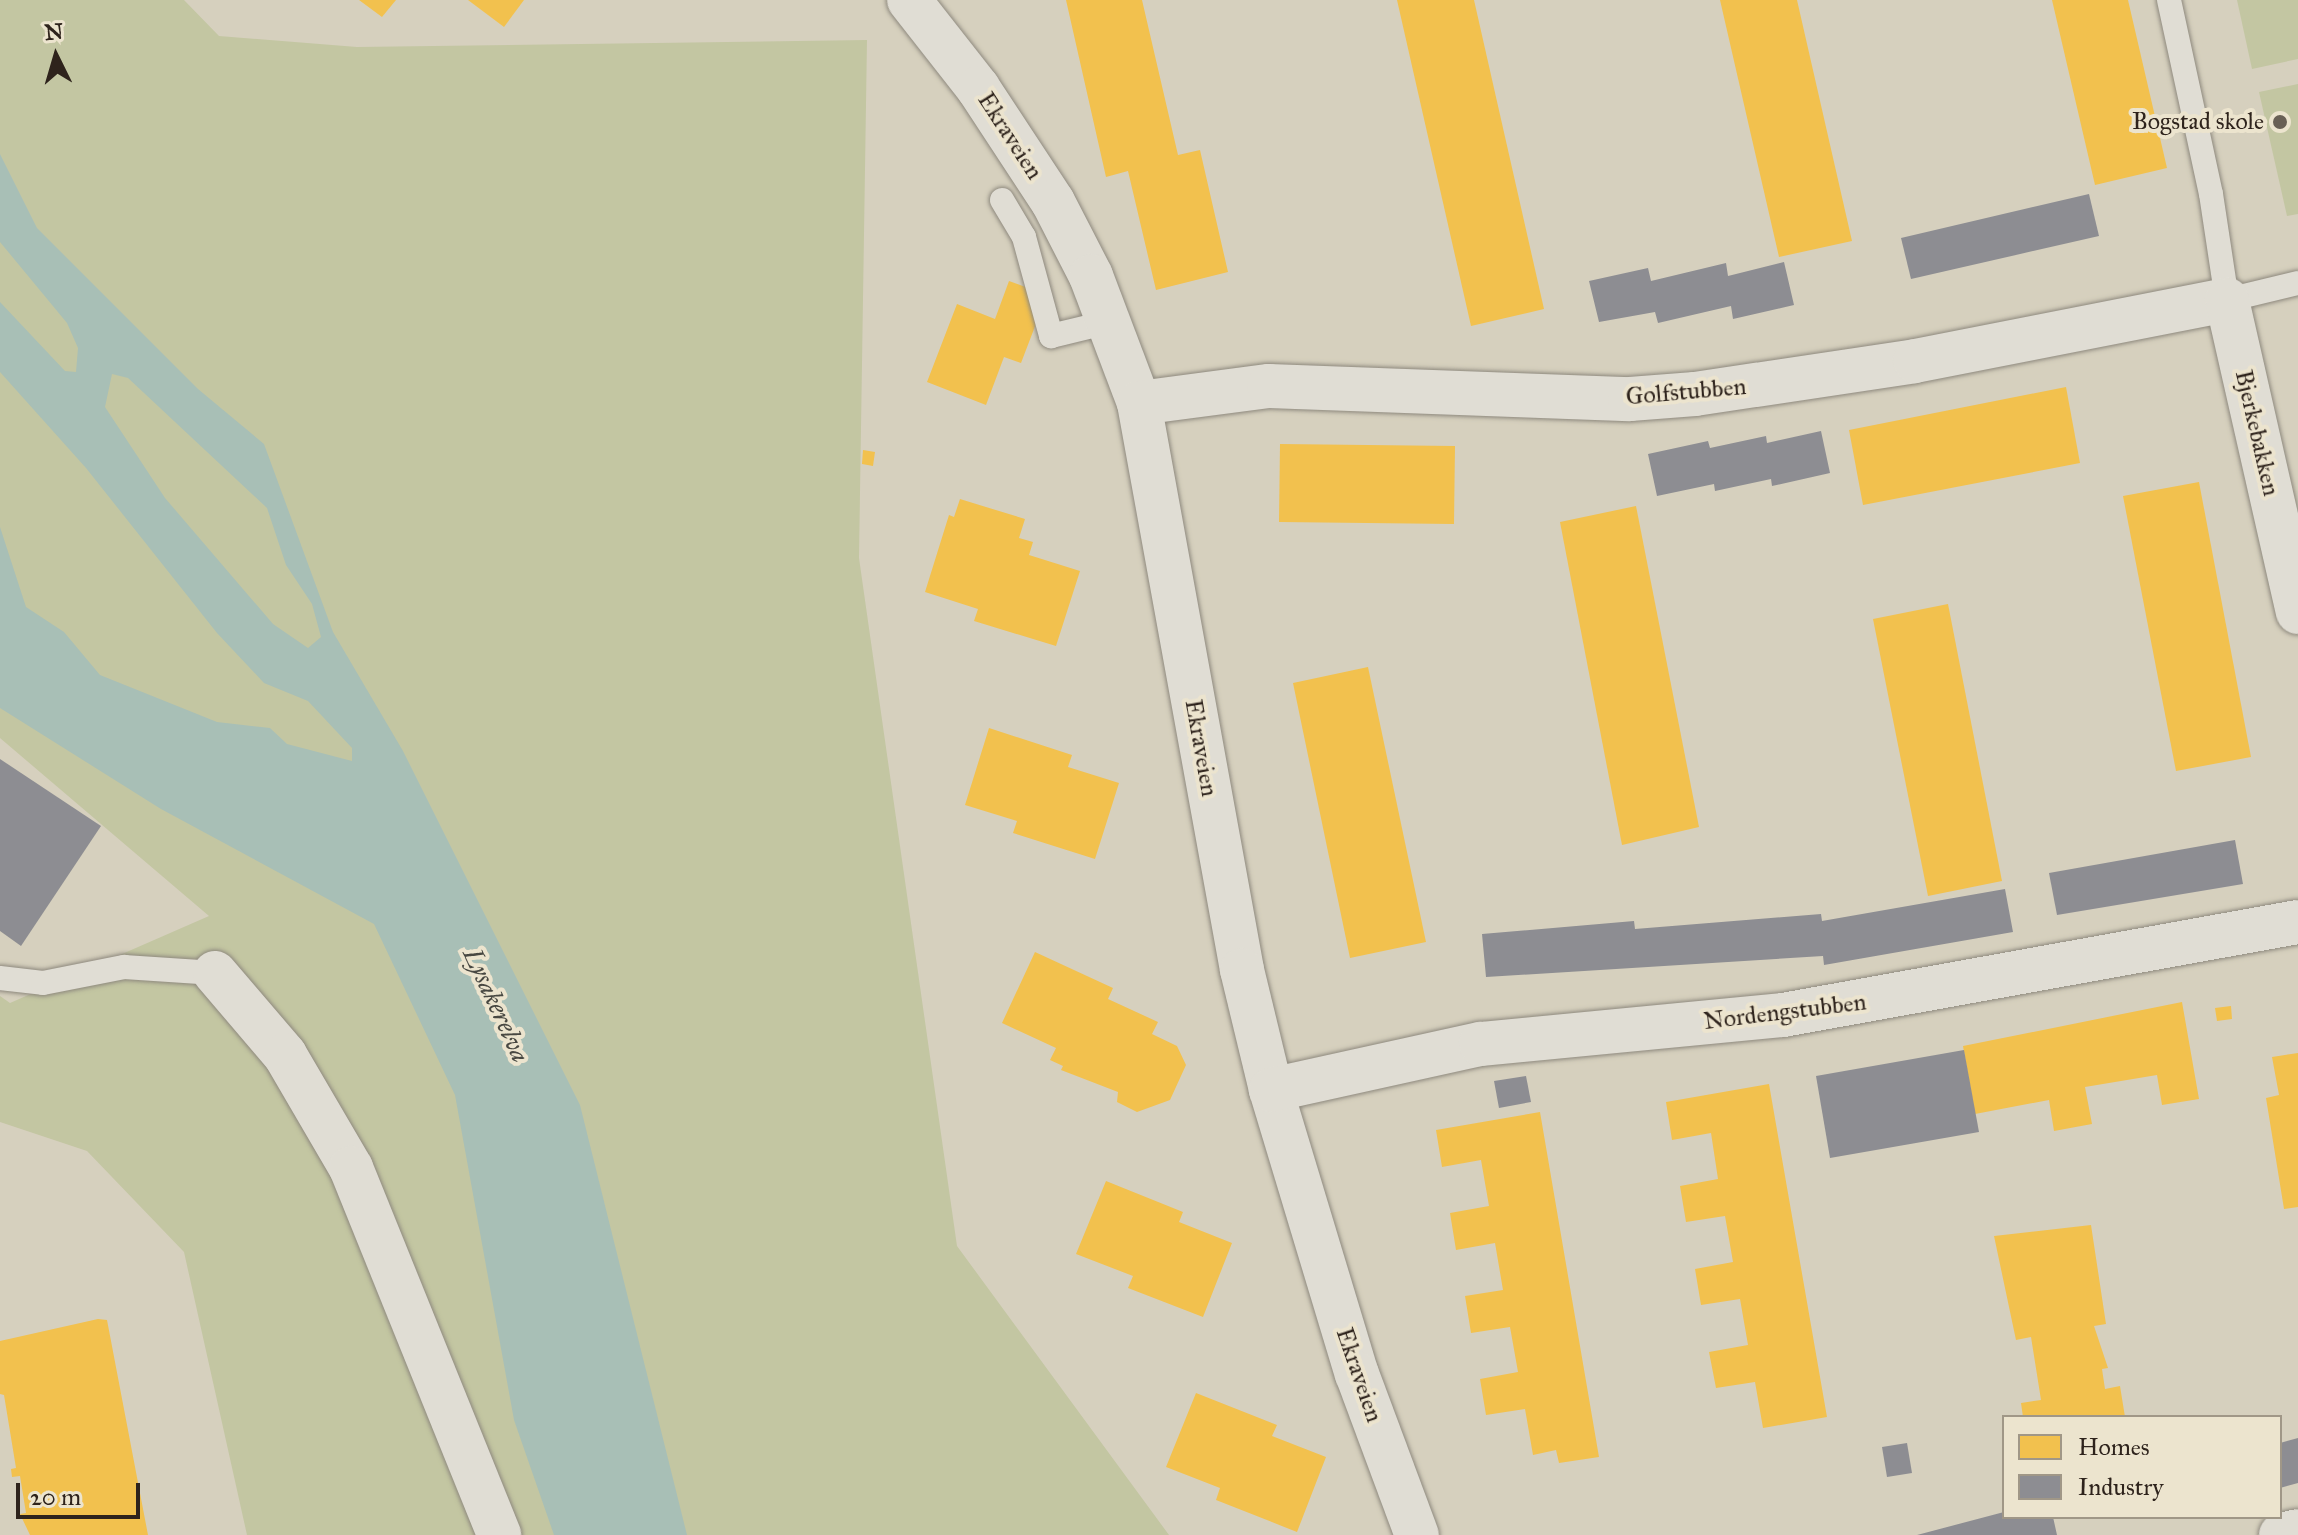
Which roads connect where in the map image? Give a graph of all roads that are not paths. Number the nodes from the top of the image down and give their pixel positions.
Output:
1 (909, 0) edge
2 (2169, 0) edge
3 (1002, 200) dead end
4 (2298, 283) edge
5 (2227, 300) junction
6 (1109, 322) junction
7 (1139, 403) junction
8 (2298, 612) edge
9 (2298, 922) edge
10 (215, 973) joint
11 (0, 978) edge
12 (1271, 1090) junction
13 (2298, 1531) edge
14 (499, 1535) edge
15 (1417, 1535) edge
16 (2281, 1535) edge

1 - 6 street, Ekraveien
2 - 5 lane, Bjerkebakken
3 - 6 lane
4 - 5 lane
5 - 7 street, Golfstubben
5 - 8 street, Bjerkebakken
6 - 7 street, Ekraveien
7 - 12 street, Ekraveien
9 - 12 street, Nordengstubben
10 - 11 lane
10 - 14 street
12 - 15 street, Ekraveien
13 - 16 street

